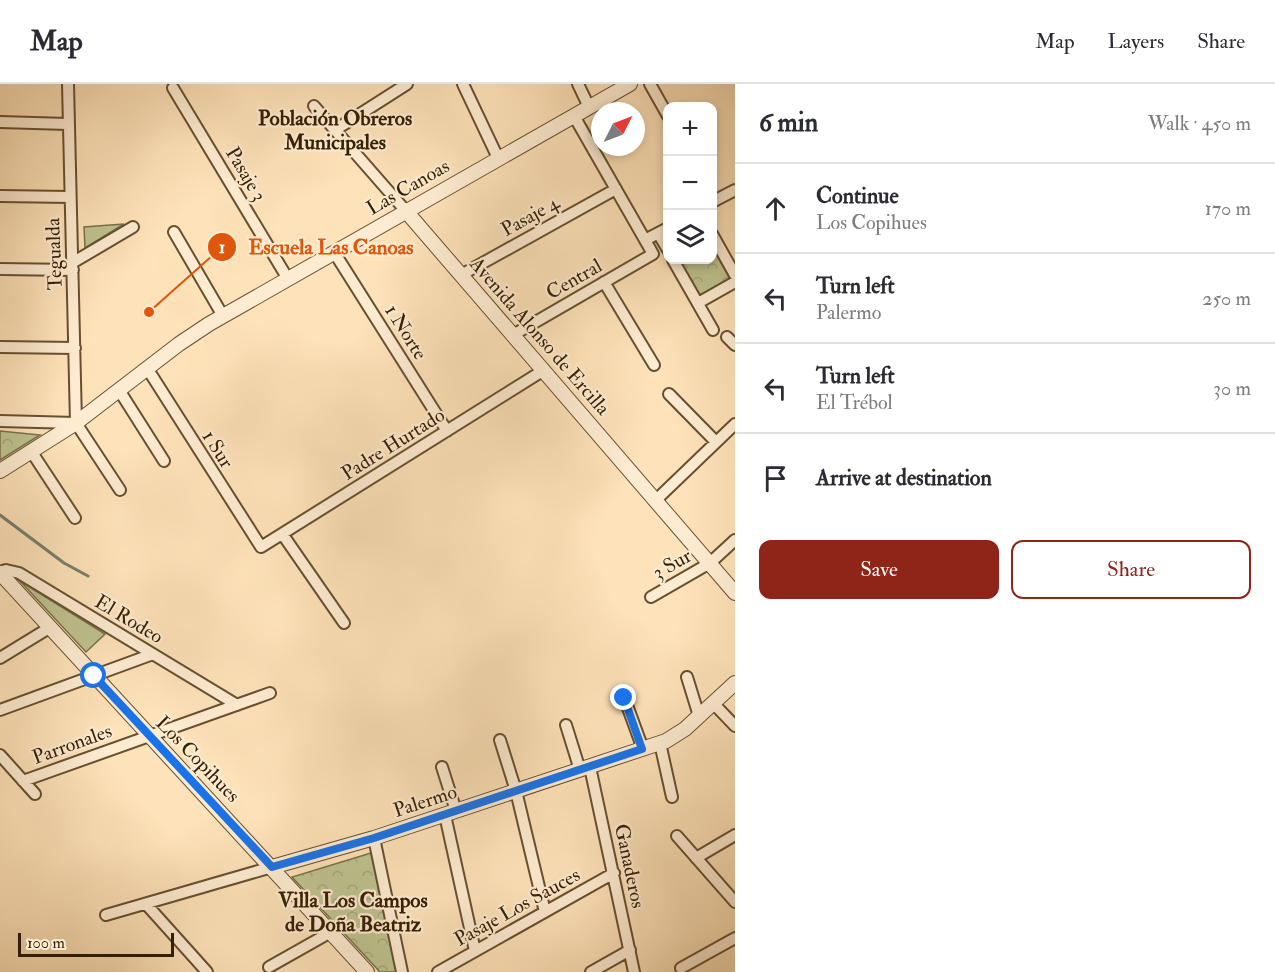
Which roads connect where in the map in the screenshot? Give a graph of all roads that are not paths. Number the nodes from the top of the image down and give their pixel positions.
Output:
1 (68, 84) edge
2 (406, 84) edge
3 (464, 84) edge
4 (578, 84) edge
5 (630, 84) edge
6 (650, 84) edge
7 (173, 88) dead end
8 (314, 106) dead end
9 (589, 107) junction
10 (663, 107) edge
11 (574, 116) junction
12 (0, 122) edge
13 (68, 124) junction
14 (335, 130) junction
15 (498, 158) junction
16 (616, 189) junction
17 (735, 190) edge
18 (0, 196) edge
19 (69, 197) junction
20 (717, 199) edge
21 (405, 210) junction
22 (133, 227) dead end
23 (663, 230) edge
24 (174, 232) dead end
25 (645, 240) junction
26 (717, 243) edge
27 (334, 252) junction
28 (675, 264) edge
29 (73, 267) junction
30 (0, 269) edge
31 (461, 275) junction
32 (735, 275) edge
33 (288, 279) junction
34 (604, 282) junction
35 (735, 282) edge
36 (698, 303) junction
37 (223, 316) junction
38 (713, 330) dead end
39 (513, 335) junction
40 (727, 336) dead end
41 (735, 345) edge
42 (0, 346) edge
43 (75, 348) junction
44 (654, 365) dead end
45 (147, 368) junction
46 (544, 370) junction
47 (119, 390) junction
48 (669, 394) dead end
49 (0, 421) edge
50 (76, 423) junction
51 (735, 424) edge
52 (447, 431) junction
53 (716, 442) junction
54 (31, 451) junction
55 (164, 461) dead end
56 (0, 471) edge
57 (120, 490) dead end
58 (656, 500) junction
59 (75, 518) dead end
60 (283, 535) junction
61 (735, 540) edge
62 (261, 547) joint
63 (710, 563) junction
64 (0, 572) edge
65 (735, 593) edge
66 (651, 597) dead end
67 (344, 623) dead end
68 (50, 628) junction
69 (153, 654) junction
70 (0, 658) edge
71 (94, 676) junction
72 (687, 677) dead end
73 (735, 683) edge
74 (270, 693) dead end
75 (624, 698) dead end
76 (713, 703) junction
77 (237, 705) junction
78 (0, 710) edge
79 (699, 716) junction
80 (566, 725) dead end
81 (735, 726) edge
82 (149, 736) junction
83 (500, 740) dead end
84 (660, 743) junction
85 (642, 749) junction
86 (0, 755) edge
87 (442, 767) dead end
88 (585, 769) junction
89 (23, 781) junction
90 (516, 791) junction
91 (35, 794) dead end
92 (672, 797) dead end
93 (451, 813) junction
94 (735, 835) edge
95 (677, 836) dead end
96 (374, 838) junction
97 (696, 858) junction
98 (272, 867) junction
99 (614, 873) junction
100 (735, 902) edge
101 (146, 904) junction
102 (545, 912) junction
103 (106, 915) dead end
104 (331, 932) junction
105 (735, 938) edge
106 (630, 950) junction
107 (475, 951) junction
108 (269, 967) dead end
109 (681, 968) dead end
110 (207, 972) edge
111 (367, 972) edge
112 (402, 972) edge
113 (438, 972) edge
114 (591, 972) edge
115 (634, 972) edge

1 - 13 street, Tegualda
2 - 14 street
3 - 15 street
4 - 9 street
5 - 9 street, Las Canoas
6 - 10 street
7 - 33 street, Pasaje 3
8 - 14 street, Avenida Alonso de Ercilla
9 - 11 street, Las Canoas
11 - 15 street, Las Canoas
11 - 16 street
12 - 13 street
13 - 19 street, Tegualda
14 - 21 street, Avenida Alonso de Ercilla
15 - 21 street, Las Canoas
16 - 25 street
16 - 31 street, Pasaje 4
17 - 20 street
18 - 19 street
19 - 29 street, Tegualda
21 - 27 street, Las Canoas
21 - 31 street, Avenida Alonso de Ercilla
22 - 29 street
23 - 25 street
24 - 37 street
25 - 34 street, Central
26 - 32 street
27 - 33 street, Las Canoas
27 - 52 street, 1 Norte
28 - 36 street
29 - 30 street
29 - 43 street, Tegualda
31 - 39 street, Avenida Alonso de Ercilla
33 - 37 street, Las Canoas
34 - 39 street, Central
34 - 44 street
35 - 36 street
36 - 38 street
37 - 45 street, Las Canoas
39 - 46 street, Avenida Alonso de Ercilla
40 - 41 street
42 - 43 street
43 - 50 street, Tegualda
45 - 47 street, Las Canoas
45 - 62 street, 1 Sur
46 - 52 street, Padre Hurtado
46 - 58 street, Avenida Alonso de Ercilla
47 - 50 street, Las Canoas
47 - 55 street
48 - 53 street
49 - 50 street
50 - 54 street, Las Canoas
50 - 57 street
51 - 53 street
52 - 60 street, Padre Hurtado
53 - 58 street
54 - 56 street, Las Canoas
54 - 59 street
58 - 63 street, Avenida Alonso de Ercilla
60 - 62 street, Padre Hurtado
60 - 67 street
61 - 63 street, 3 Sur
63 - 65 street, Avenida Alonso de Ercilla
63 - 66 street, 3 Sur
64 - 68 street, Los Copihues
64 - 69 street, El Rodeo
68 - 70 street
68 - 71 street, Los Copihues
69 - 71 street
69 - 77 street, El Rodeo
71 - 78 street
71 - 82 street, Los Copihues
72 - 79 street
73 - 76 street, Palermo
74 - 77 street, Parronales
75 - 85 street
76 - 79 street, Palermo
76 - 81 street
77 - 82 street, Parronales
79 - 84 street, Palermo
80 - 88 street, Ganaderos
82 - 89 street, Parronales
82 - 98 street, Los Copihues
83 - 90 street
84 - 85 street, Palermo
84 - 92 street
85 - 88 street, Palermo
86 - 89 street
87 - 93 street
88 - 90 street, Palermo
88 - 99 street, Ganaderos
89 - 91 street
90 - 93 street, Palermo
90 - 102 street
93 - 96 street, Palermo
93 - 107 street
94 - 97 street
95 - 97 street
96 - 98 street, Palermo
96 - 112 street
97 - 100 street
98 - 101 street, Palermo
98 - 104 street, Los Copihues
99 - 102 street, Pasaje Los Sauces
99 - 106 street, Ganaderos
101 - 103 street, Palermo
101 - 110 street
102 - 107 street, Pasaje Los Sauces
104 - 108 street
104 - 111 street, Los Copihues
105 - 109 street
106 - 114 street
106 - 115 street, Ganaderos
107 - 113 street, Pasaje Los Sauces

